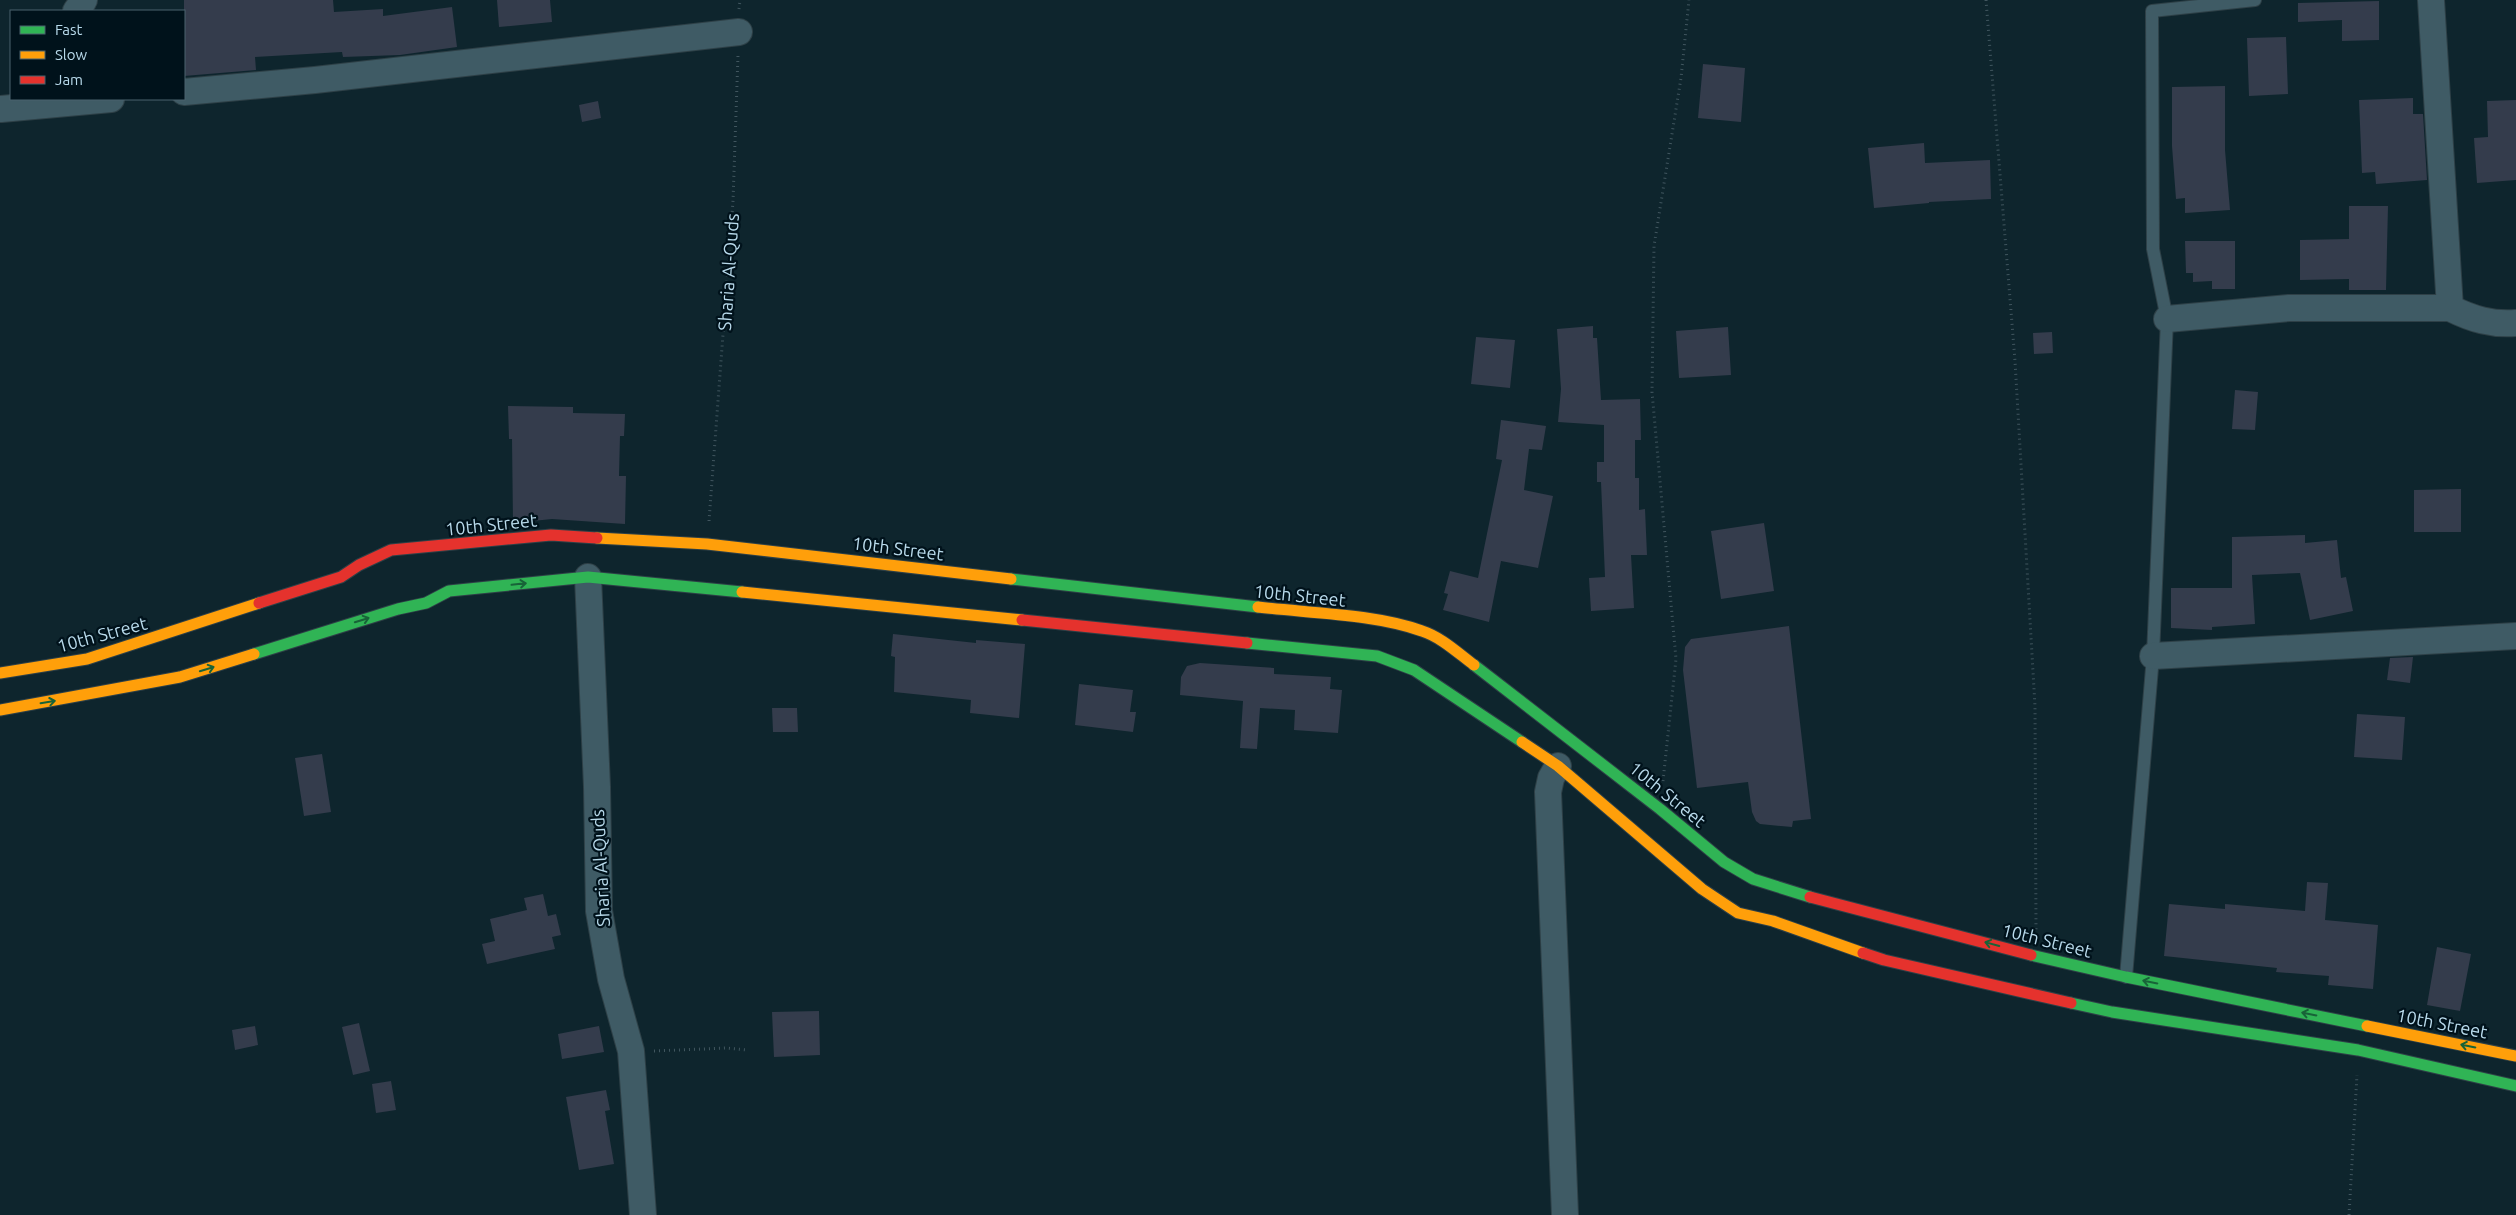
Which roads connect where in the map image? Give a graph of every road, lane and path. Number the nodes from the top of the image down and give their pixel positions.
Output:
1 (740, 0) edge
2 (1689, 0) edge
3 (1986, 0) edge
4 (2255, 0) edge
5 (2432, 0) edge
6 (2152, 6) edge
7 (739, 32) junction
8 (185, 92) edge
9 (93, 100) edge
10 (4, 105) edge
11 (2450, 308) junction
12 (2167, 319) junction
13 (2516, 323) edge
14 (707, 544) junction
15 (588, 577) junction
16 (2516, 636) edge
17 (2153, 656) junction
18 (0, 673) edge
19 (0, 710) edge
20 (1558, 766) junction
21 (1660, 809) junction
22 (2036, 956) junction
23 (2126, 977) junction
24 (747, 1050) dead end
25 (2358, 1050) junction
26 (631, 1052) junction
27 (2516, 1056) edge
28 (2516, 1086) edge
29 (643, 1215) edge
30 (1565, 1215) edge
31 (2349, 1215) edge

1 - 7 path, Sharia Al-Quds
2 - 21 path
3 - 22 path
4 - 6 lane
5 - 11 street
6 - 12 lane
7 - 8 street
7 - 14 path, Sharia Al-Quds
9 - 10 street
11 - 12 street
11 - 13 street
12 - 17 lane
14 - 18 main road, 10th Street
14 - 21 main road, 10th Street
19 -> 15 main road
15 - 20 main road
15 - 26 street, Sharia Al-Quds
16 - 17 street
17 - 23 lane
20 - 25 main road
20 - 30 street
22 -> 21 main road, 10th Street
22 - 23 main road, 10th Street
27 -> 23 main road, 10th Street
24 - 26 path
25 - 28 main road
25 - 31 path
26 - 29 street, Sharia Al-Quds

